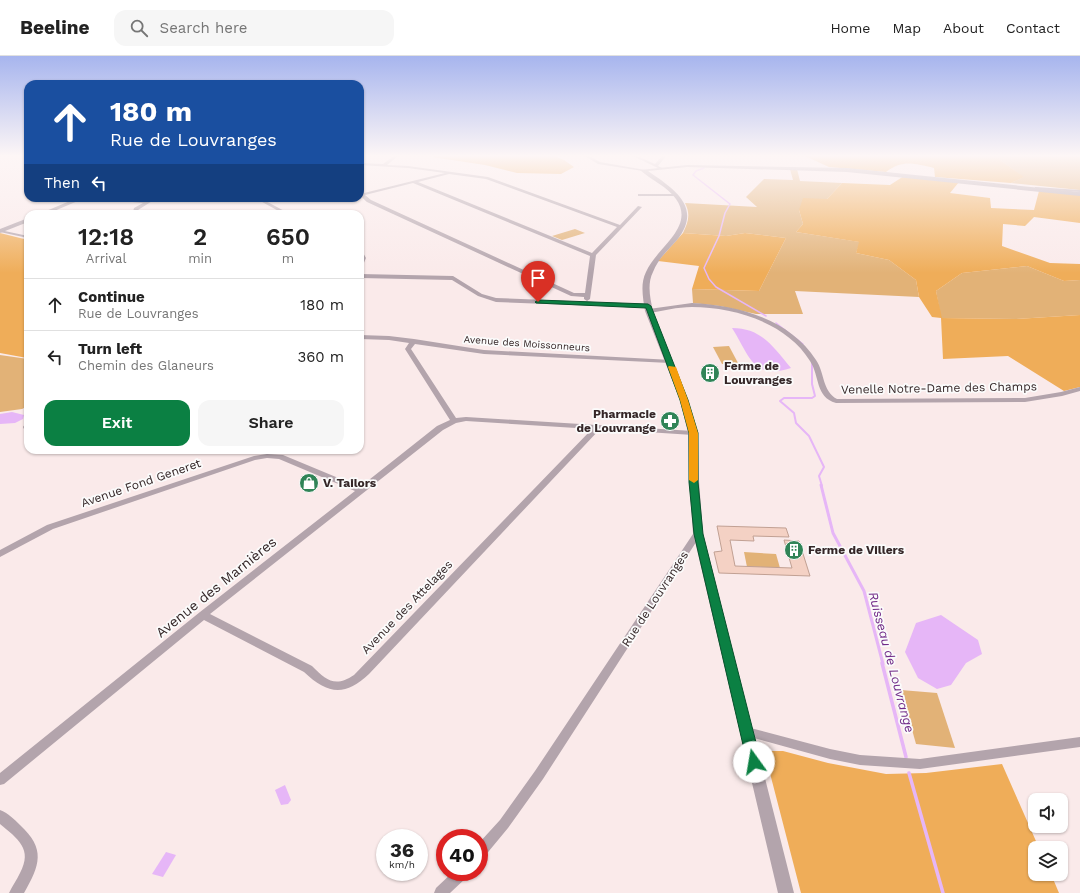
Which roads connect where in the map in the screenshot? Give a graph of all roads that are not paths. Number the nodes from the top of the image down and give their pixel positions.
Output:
1 (445, 195) edge
2 (534, 195) edge
3 (642, 195) edge
4 (676, 196) joint
5 (364, 197) edge
6 (72, 202) edge
7 (148, 202) edge
8 (265, 202) edge
9 (640, 208) dead end
10 (52, 210) edge
11 (135, 210) edge
12 (281, 210) edge
13 (24, 222) edge
14 (0, 225) edge
15 (621, 227) junction
16 (2, 230) edge
17 (24, 237) edge
18 (593, 255) junction
19 (364, 276) edge
20 (572, 295) junction
21 (587, 295) junction
22 (570, 303) junction
23 (587, 304) junction
24 (649, 308) junction
25 (364, 338) edge
26 (414, 341) junction
27 (670, 361) junction
28 (1080, 389) edge
29 (454, 421) junction
30 (598, 427) junction
31 (694, 433) junction
32 (264, 454) edge
33 (270, 454) edge
34 (361, 490) junction
35 (698, 534) junction
36 (0, 554) edge
37 (203, 615) junction
38 (747, 732) junction
39 (1080, 742) edge
40 (0, 780) edge
41 (0, 816) edge
42 (488, 843) edge
43 (453, 881) edge
44 (16, 893) edge
45 (441, 893) edge
46 (786, 893) edge

1 - 18 street
2 - 15 street
3 - 4 street
4 - 24 street
5 - 20 street
6 - 10 street
7 - 11 street
8 - 12 street
9 - 15 street
13 - 16 street
14 - 16 street
15 - 18 street
16 - 17 street
18 - 21 street
19 - 22 street, Venelle Notre-Dame des Champs
20 - 21 street
20 - 22 street
21 - 23 street
22 - 23 street, Venelle Notre-Dame des Champs
23 - 24 street, Venelle Notre-Dame des Champs
24 - 27 street
24 - 28 street, Venelle Notre-Dame des Champs
25 - 26 street, Avenue des Moissonneurs
26 - 27 street, Avenue des Moissonneurs
26 - 29 street
27 - 31 street
29 - 30 street
29 - 34 street, Avenue des Marnières
30 - 31 street
30 - 37 street, Avenue des Attelages
31 - 35 street
32 - 36 street, Avenue Fond Generet
33 - 34 street, Avenue Fond Generet
34 - 37 street, Avenue des Marnières
35 - 38 street
35 - 42 street, Rue de Louvranges
37 - 40 street, Avenue des Marnières
38 - 39 street
38 - 46 street
41 - 44 street
43 - 45 street

